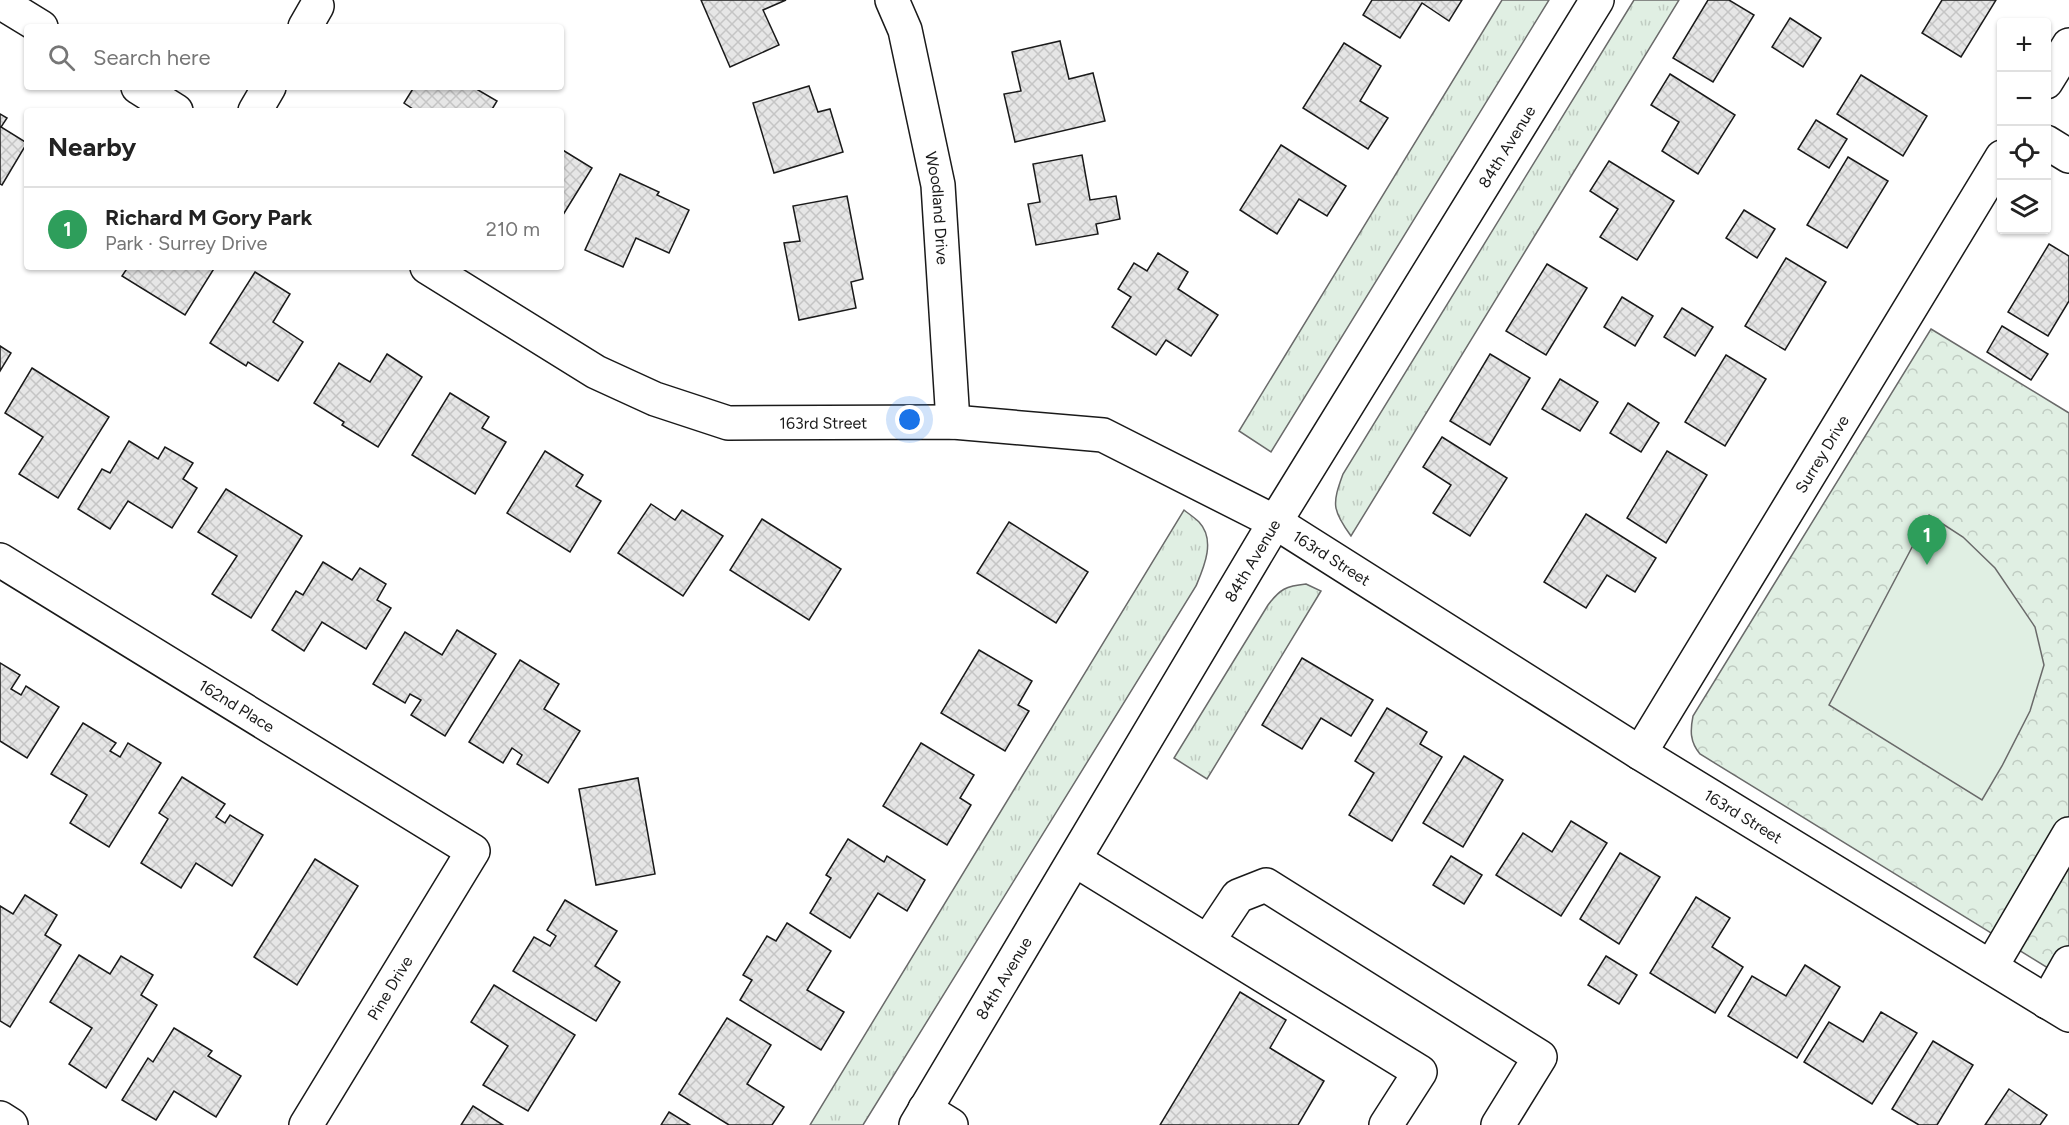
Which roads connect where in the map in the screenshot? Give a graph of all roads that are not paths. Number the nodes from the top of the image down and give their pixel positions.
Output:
1 (892, 0) edge
2 (1597, 0) edge
3 (0, 2) edge
4 (36, 24) edge
5 (2069, 45) edge
6 (2051, 74) edge
7 (143, 90) edge
8 (267, 90) edge
9 (171, 108) edge
10 (257, 108) edge
11 (2051, 145) edge
12 (2069, 156) edge
13 (1997, 164) edge
14 (432, 270) edge
15 (953, 422) junction
16 (1275, 522) junction
17 (0, 560) edge
18 (1640, 753) junction
19 (2069, 834) edge
20 (473, 851) joint
21 (1075, 860) junction
22 (1209, 941) junction
23 (2069, 963) edge
24 (1991, 968) junction
25 (2058, 1009) edge
26 (0, 1118) edge
27 (931, 1120) edge
28 (11, 1125) edge
29 (306, 1125) edge
30 (1386, 1125) edge
31 (1498, 1125) edge

1 - 15 street, Woodland Drive
2 - 16 street, 84th Avenue
3 - 4 street
5 - 6 street
7 - 9 street
8 - 10 street
11 - 12 street
13 - 18 street, Surrey Drive
14 - 15 street, 163rd Street
15 - 16 street, 163rd Street
16 - 18 street, 163rd Street
16 - 21 street, 84th Avenue
17 - 20 street, 162nd Place
18 - 24 street, 163rd Street
19 - 24 street
20 - 29 street, Pine Drive
21 - 22 street
21 - 27 street, 84th Avenue
22 - 30 street
22 - 31 street
23 - 25 street
24 - 25 street, 163rd Street
26 - 28 street

